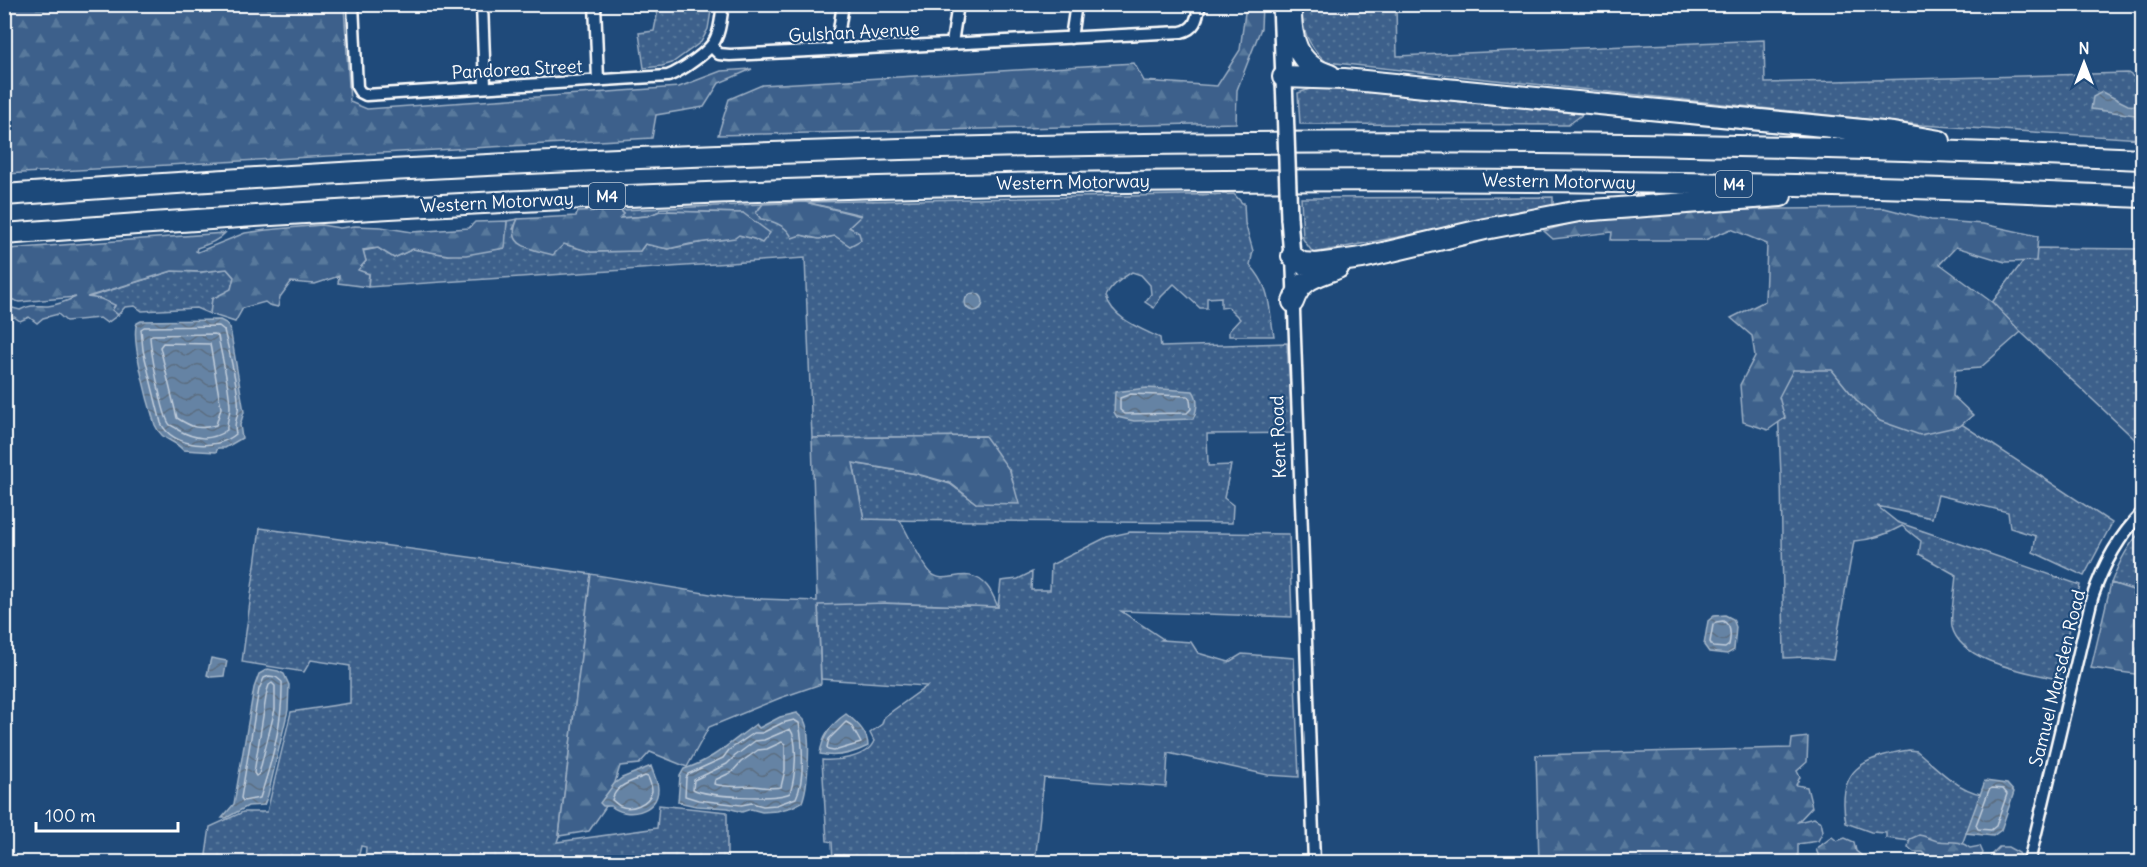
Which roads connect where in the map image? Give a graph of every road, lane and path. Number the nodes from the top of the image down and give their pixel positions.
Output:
1 (353, 4) edge
2 (482, 4) edge
3 (595, 4) edge
4 (723, 4) edge
5 (843, 4) edge
6 (958, 4) edge
7 (1076, 4) edge
8 (1200, 4) edge
9 (1284, 6) edge
10 (1071, 38) junction
11 (952, 44) junction
12 (711, 46) junction
13 (836, 50) junction
14 (1283, 77) junction
15 (1344, 79) junction
16 (598, 80) junction
17 (485, 86) junction
18 (2023, 154) junction
19 (2142, 159) edge
20 (1876, 187) junction
21 (4, 195) edge
22 (2142, 197) edge
23 (4, 234) edge
24 (1292, 256) junction
25 (1362, 258) junction
26 (1293, 302) junction
27 (2142, 513) edge
28 (1314, 862) edge
29 (2029, 862) edge

1 - 17 street, Pandorea Street
2 - 17 street
3 - 16 street
4 - 12 street
5 - 13 street
6 - 11 street
7 - 10 street
8 - 10 street, Gulshan Avenue
9 - 14 main road, Kent Road
9 - 15 highway
10 - 11 street, Gulshan Avenue
11 - 13 street, Gulshan Avenue
12 - 13 street, Gulshan Avenue
12 - 16 street, Pandorea Street
14 - 15 highway
14 - 24 main road, Kent Road, bridge
15 - 18 highway
16 - 17 street, Pandorea Street
18 - 19 highway, Western Motorway / M4
18 - 21 highway, Western Motorway / M4
20 - 22 highway, Western Motorway / M4
20 - 23 highway, Western Motorway / M4
20 - 25 highway
24 - 25 highway
24 - 26 street, Kent Road
25 - 26 highway
26 - 28 street, Kent Road
27 - 29 street, Samuel Marsden Road

